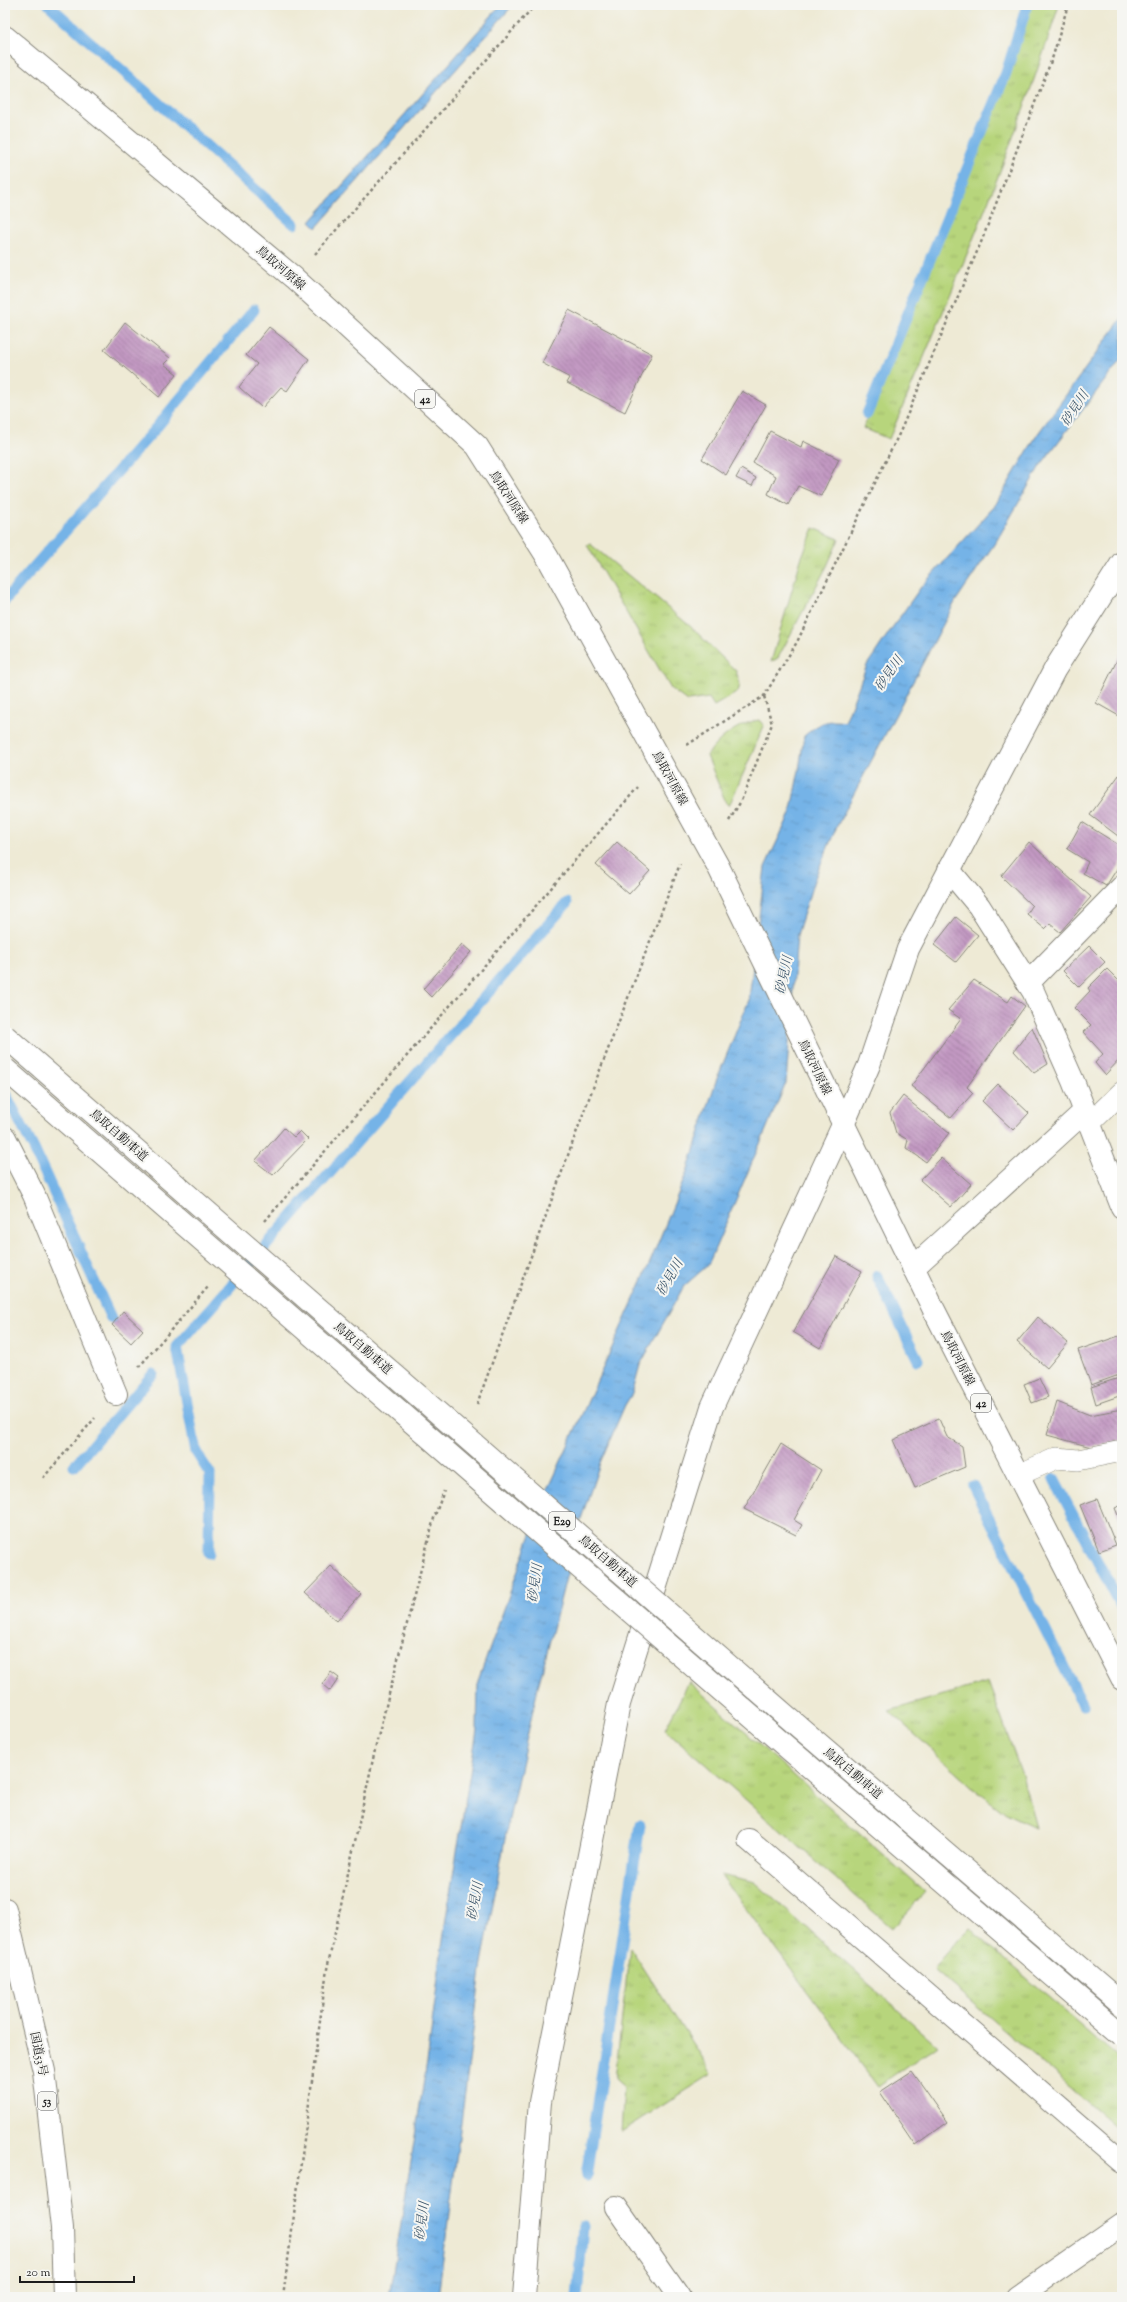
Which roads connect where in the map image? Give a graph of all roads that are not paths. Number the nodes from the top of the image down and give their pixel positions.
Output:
1 (5, 37) edge
2 (1122, 563) edge
3 (949, 870) junction
4 (1122, 888) edge
5 (1028, 983) junction
6 (5, 1036) edge
7 (5, 1069) edge
8 (1122, 1092) edge
9 (1086, 1118) junction
10 (843, 1125) junction
11 (5, 1138) edge
12 (1122, 1207) edge
13 (913, 1268) junction
14 (116, 1394) road end
15 (1122, 1451) edge
16 (1018, 1475) junction
17 (1122, 1679) edge
18 (749, 1840) dead end
19 (5, 1909) edge
20 (1122, 2004) edge
21 (1122, 2035) edge
22 (1122, 2162) edge
23 (616, 2207) dead end
24 (1122, 2224) edge
25 (64, 2297) edge
26 (524, 2297) edge
27 (680, 2297) edge
28 (1017, 2297) edge

1 - 10 main road, 鳥取河原線 / 42
2 - 3 main road
3 - 5 main road
3 - 10 main road
4 - 5 main road
5 - 9 main road
6 - 20 main road, 鳥取自動車道 / E29, bridge
7 - 21 main road, 鳥取自動車道 / E29, bridge
8 - 9 lane
9 - 12 main road
9 - 13 main road
10 - 13 main road, 鳥取河原線 / 42
10 - 26 main road
11 - 14 main road
13 - 16 main road, 鳥取河原線 / 42
15 - 16 lane
16 - 17 main road, 鳥取河原線 / 42
18 - 22 main road
19 - 25 main road, 国道53号 / 53
23 - 27 main road
24 - 28 main road

